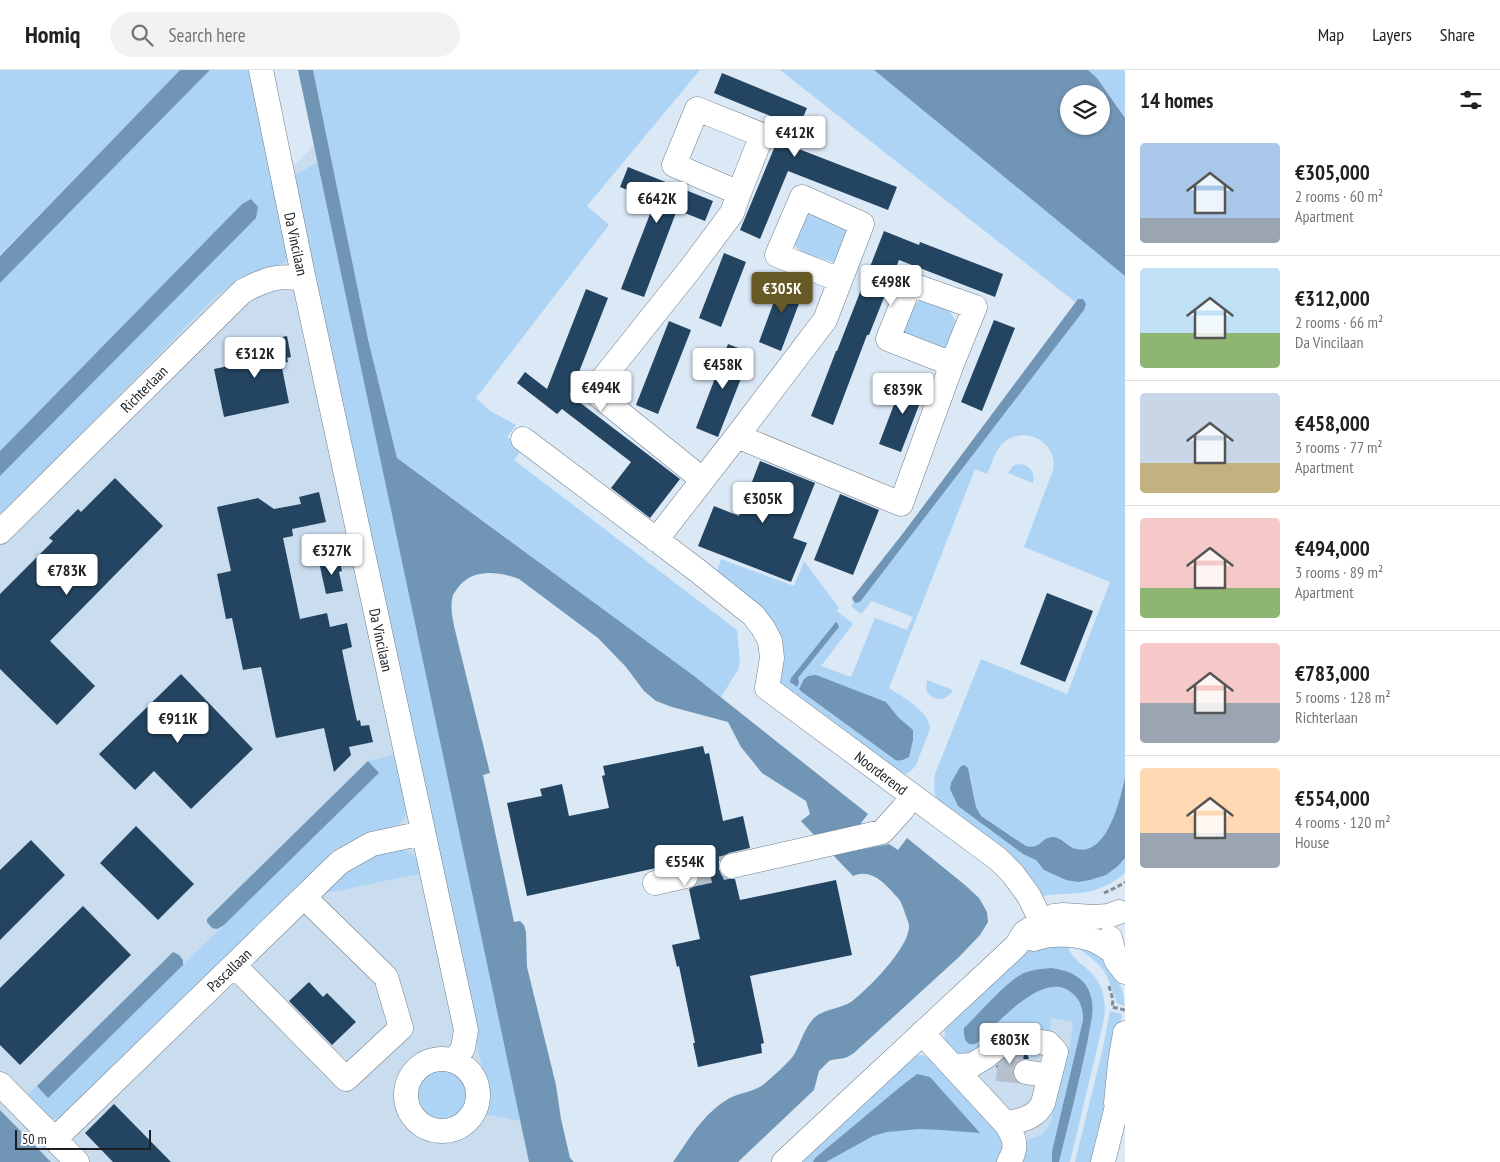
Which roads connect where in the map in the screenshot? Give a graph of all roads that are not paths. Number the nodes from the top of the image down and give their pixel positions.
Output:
1 (261, 70) edge
2 (739, 193) dead end
3 (304, 280) junction
4 (840, 280) dead end
5 (952, 364) dead end
6 (737, 436) junction
7 (523, 440) dead end
8 (703, 480) junction
9 (0, 532) edge
10 (656, 540) junction
11 (912, 796) junction
12 (422, 833) junction
13 (732, 866) tunnel mouth
14 (686, 876) tunnel mouth
15 (655, 883) dead end
16 (304, 897) junction
17 (1122, 909) edge
18 (1045, 928) junction
19 (1113, 952) junction
20 (234, 965) junction
21 (1125, 972) edge
22 (922, 1033) junction
23 (1125, 1033) edge
24 (455, 1061) dead end
25 (1027, 1064) tunnel mouth
26 (963, 1066) junction
27 (1052, 1068) junction
28 (0, 1084) edge
29 (1125, 1086) edge
30 (1116, 1110) junction
31 (1006, 1124) junction
32 (55, 1139) junction
33 (77, 1162) edge
34 (784, 1162) edge
35 (1009, 1162) edge
36 (1104, 1162) edge

1 - 3 street, Da Vincilaan
2 - 8 street
3 - 9 street, Richterlaan
3 - 12 street, Da Vincilaan
4 - 6 street
5 - 6 street
6 - 8 street
7 - 10 street
8 - 10 street
10 - 11 street, Noorderend
11 - 13 street
11 - 18 street, Noorderend
12 - 16 street, Pascallaan
12 - 24 street, Da Vincilaan
14 - 15 street
16 - 20 street, Pascallaan
16 - 20 street
17 - 18 street
17 - 19 street
18 - 19 street
18 - 22 street
19 - 21 street
20 - 32 street, Pascallaan
22 - 26 street
22 - 34 street
23 - 30 street
25 - 27 street
26 - 27 street
26 - 31 street
27 - 31 street
28 - 32 street
29 - 30 street
30 - 36 street
31 - 35 street
32 - 33 street

